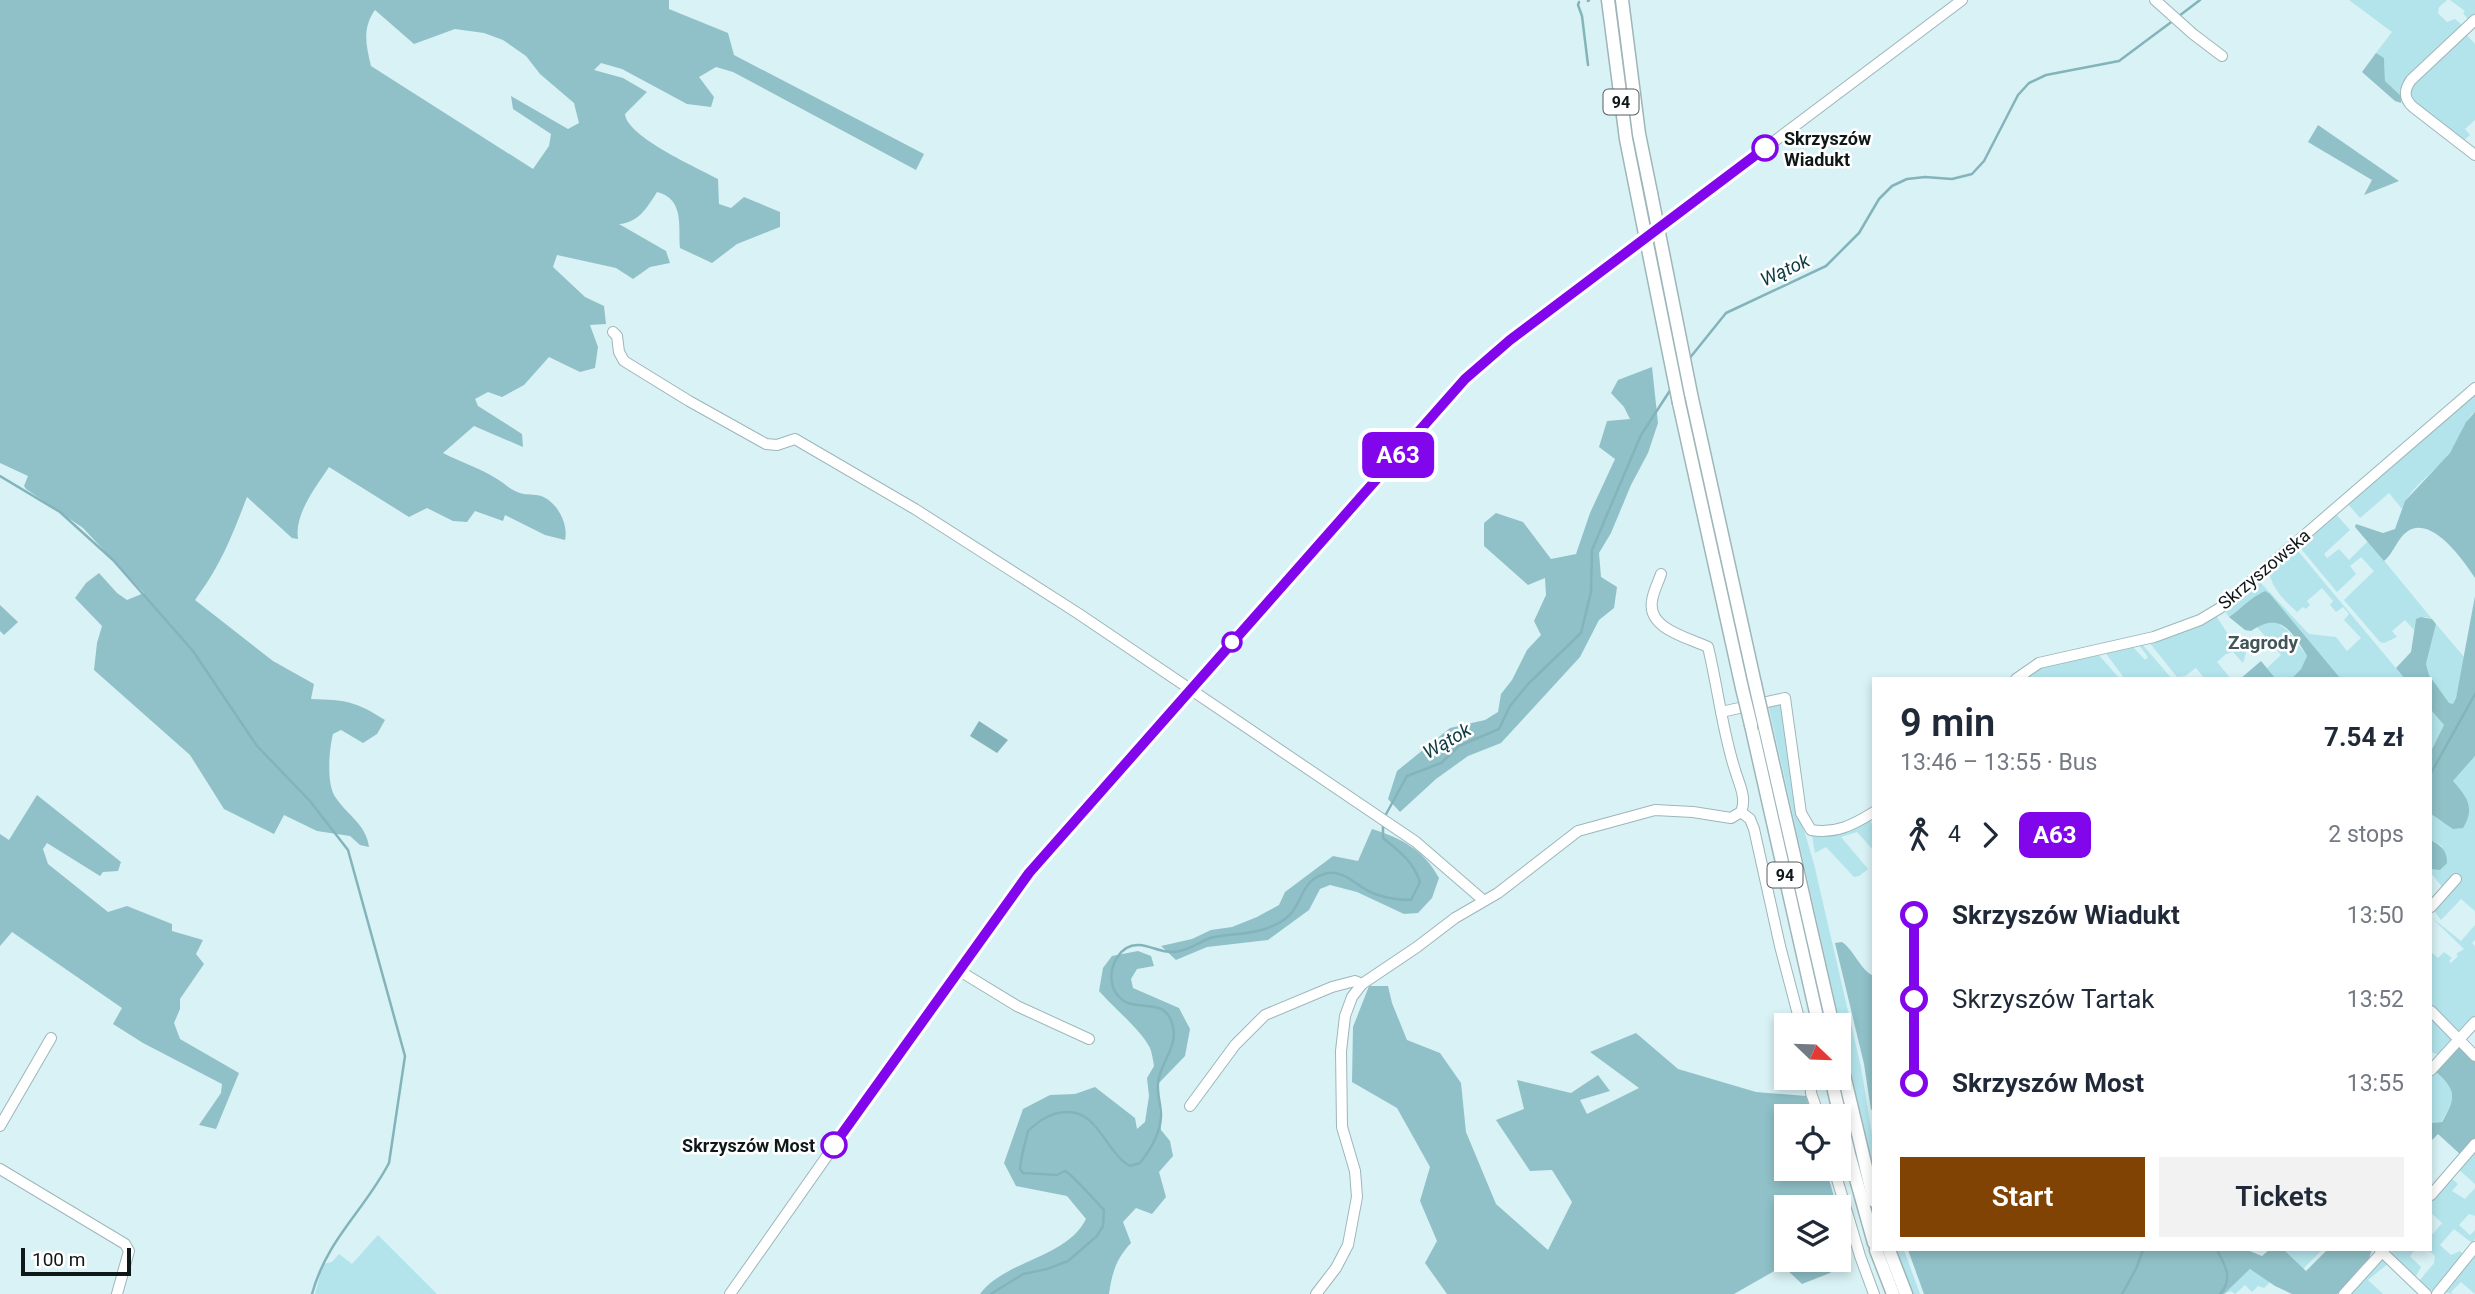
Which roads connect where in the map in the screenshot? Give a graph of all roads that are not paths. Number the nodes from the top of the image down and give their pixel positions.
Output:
1 (1608, 0) edge
2 (1622, 0) edge
3 (1962, 0) edge
4 (2155, 0) edge
5 (2475, 20) edge
6 (2222, 56) dead end
7 (2475, 155) edge
8 (613, 332) dead end
9 (2475, 388) edge
10 (1661, 574) dead end
11 (2019, 677) edge
12 (1749, 686) junction
13 (1190, 690) junction
14 (1721, 712) junction
15 (1741, 813) junction
16 (1872, 813) edge
17 (2456, 879) dead end
18 (1483, 900) junction
19 (2432, 906) edge
20 (958, 970) junction
21 (1362, 985) junction
22 (2432, 1012) edge
23 (1797, 1013) edge
24 (1816, 1013) edge
25 (1830, 1013) edge
26 (2475, 1022) edge
27 (51, 1038) dead end
28 (1089, 1039) dead end
29 (2458, 1040) junction
30 (2475, 1056) edge
31 (2432, 1069) edge
32 (1834, 1090) edge
33 (1848, 1090) edge
34 (1190, 1106) dead end
35 (0, 1126) edge
36 (2475, 1144) edge
37 (0, 1169) edge
38 (1837, 1181) edge
39 (1872, 1192) edge
40 (2432, 1194) edge
41 (1872, 1236) edge
42 (2475, 1247) edge
43 (1876, 1251) edge
44 (1889, 1251) edge
45 (2381, 1251) edge
46 (2383, 1251) edge
47 (117, 1294) edge
48 (730, 1294) edge
49 (1315, 1294) edge
50 (1874, 1294) edge
51 (1893, 1294) edge
52 (1906, 1294) edge
53 (2344, 1294) edge
54 (2426, 1294) edge
55 (2437, 1294) edge

1 - 12 main road, 94, bridge
2 - 12 main road, 94, bridge
3 - 13 street
4 - 6 street
5 - 7 street
8 - 13 street
9 - 11 street, Skrzyszowska
10 - 14 street
12 - 24 main road, 94, bridge
12 - 25 main road, 94, bridge
13 - 18 street
13 - 20 street
14 - 15 street
14 - 16 street
15 - 18 street
15 - 23 street
17 - 19 street
18 - 21 street
20 - 28 street
20 - 48 street
21 - 34 street
21 - 49 street
22 - 29 street
26 - 29 street
27 - 35 street
29 - 30 street
29 - 31 street
32 - 41 main road
33 - 39 main road
36 - 40 street
37 - 47 street
38 - 50 street
42 - 55 street
43 - 51 main road
44 - 52 main road
45 - 53 street
46 - 54 street

